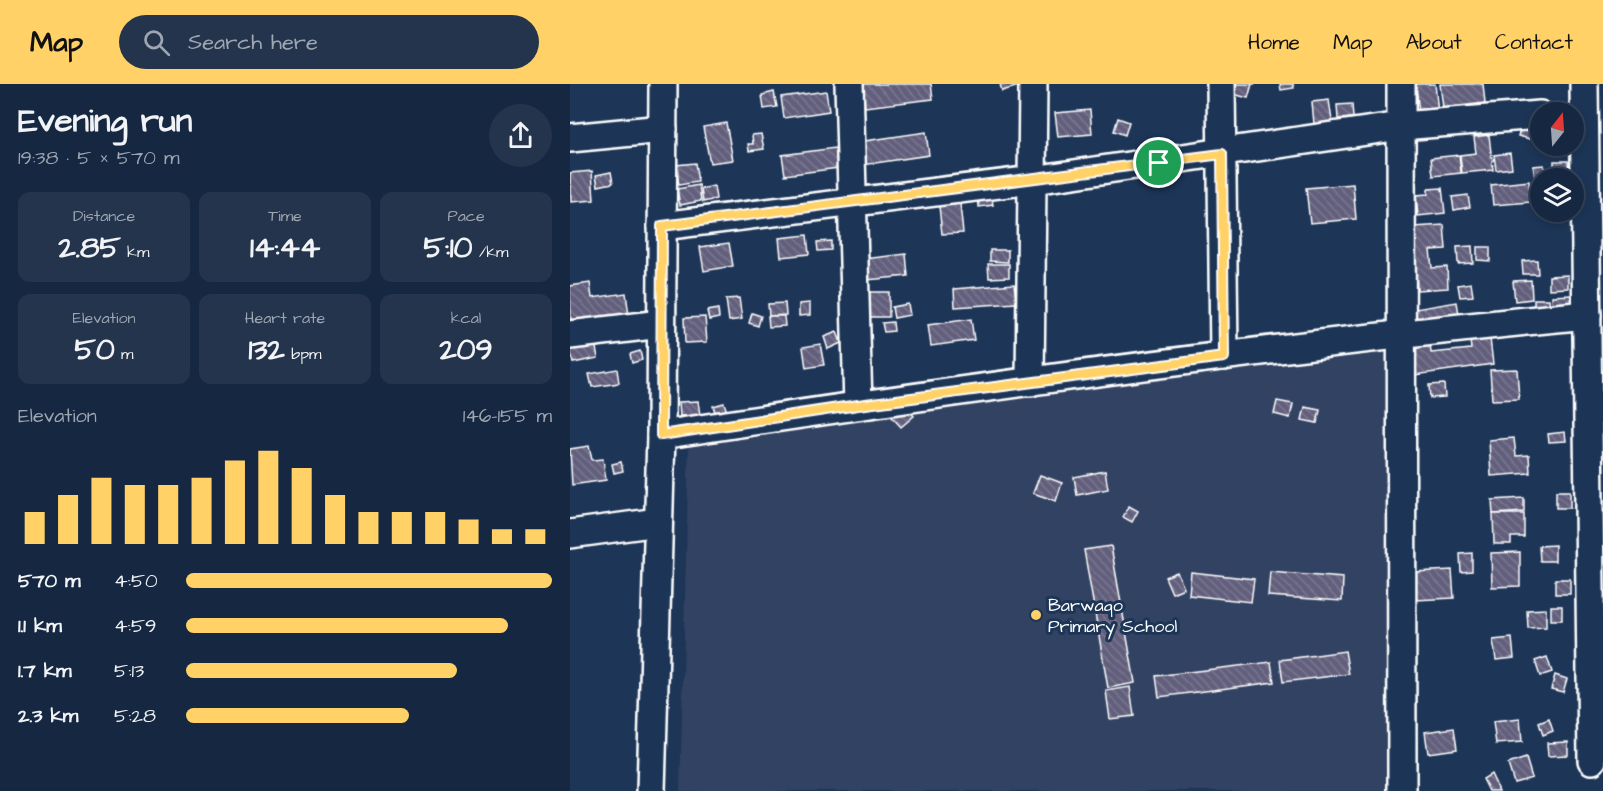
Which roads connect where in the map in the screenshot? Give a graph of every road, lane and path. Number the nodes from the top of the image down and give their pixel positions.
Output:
1 (663, 84) edge
2 (849, 84) edge
3 (1033, 84) edge
4 (1221, 84) edge
5 (1401, 84) edge
6 (1584, 84) edge
7 (1580, 102) edge
8 (1530, 116) edge
9 (1401, 126) junction
10 (663, 129) junction
11 (1584, 136) edge
12 (570, 138) edge
13 (1222, 154) junction
14 (1594, 171) edge
15 (1033, 180) junction
16 (852, 201) junction
17 (662, 226) junction
18 (1587, 315) junction
19 (662, 324) junction
20 (1400, 333) junction
21 (570, 335) edge
22 (1224, 357) junction
23 (1595, 372) edge
24 (1030, 382) junction
25 (858, 405) junction
26 (661, 435) junction
27 (658, 522) junction
28 (570, 534) edge
29 (1592, 760) dead end
30 (651, 791) edge
31 (1402, 791) edge

1 - 10 street
2 - 16 street
3 - 15 street
4 - 13 street
5 - 9 street
6 - 7 street
8 - 9 street
9 - 13 street
9 - 20 street
10 - 12 street
10 - 17 street
11 - 14 street
13 - 15 street
13 - 22 street
14 - 18 street
15 - 16 street
15 - 24 street
16 - 17 street
16 - 25 street
17 - 19 street
18 - 20 street
18 - 23 street
19 - 21 street
19 - 26 street
20 - 22 street
20 - 31 street
22 - 24 street
23 - 29 street
24 - 25 street
25 - 26 street
26 - 27 street
27 - 28 street
27 - 30 street

